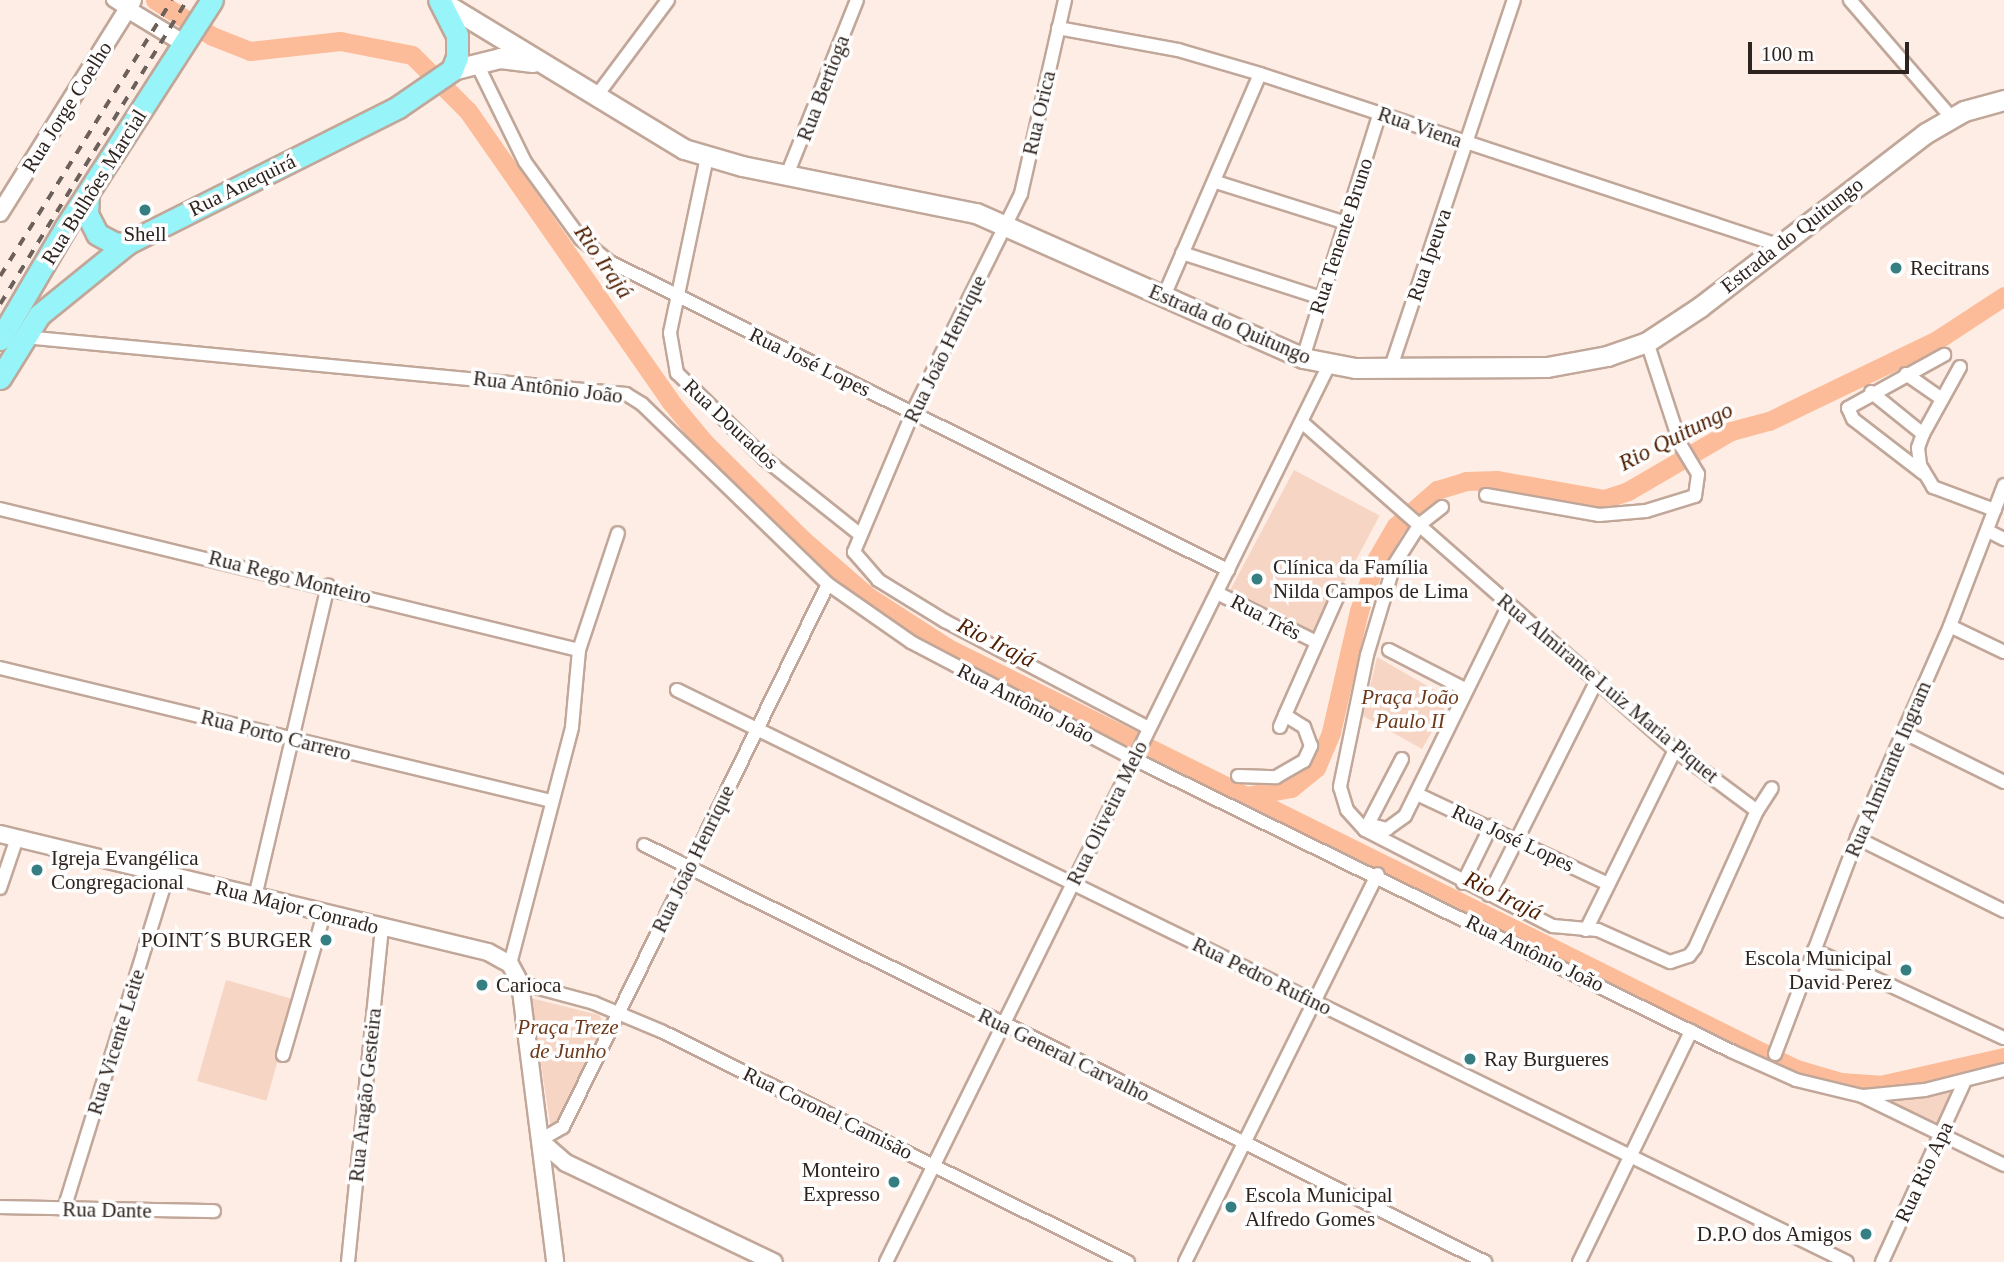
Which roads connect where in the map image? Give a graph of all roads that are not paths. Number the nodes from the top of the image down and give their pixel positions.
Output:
1 (439, 0) edge
2 (668, 0) edge
3 (857, 0) edge
4 (1065, 0) edge
5 (1514, 0) edge
6 (1850, 0) edge
7 (126, 3) edge
8 (205, 5) edge
9 (1058, 28) junction
10 (187, 40) junction
11 (476, 62) junction
12 (546, 67) junction
13 (1260, 74) junction
14 (443, 77) junction
15 (595, 98) junction
16 (2004, 100) edge
17 (1380, 113) junction
18 (1951, 117) junction
19 (1466, 144) junction
20 (707, 157) junction
21 (788, 175) junction
22 (1216, 182) junction
23 (88, 195) junction
24 (0, 213) edge
25 (1346, 223) junction
26 (1008, 225) junction
27 (128, 243) junction
28 (1778, 245) junction
29 (1182, 253) junction
30 (677, 296) junction
31 (1164, 296) junction
32 (1321, 298) junction
33 (47, 308) junction
34 (24, 337) junction
35 (0, 339) edge
36 (55, 340) junction
37 (1647, 342) junction
38 (1944, 355) dead end
39 (1303, 358) junction
40 (1329, 365) junction
41 (1391, 367) junction
42 (1960, 367) dead end
43 (1906, 374) junction
44 (0, 378) edge
45 (1871, 393) junction
46 (1942, 399) junction
47 (913, 412) junction
48 (1304, 424) junction
49 (1923, 435) junction
50 (1923, 474) junction
51 (2004, 485) edge
52 (1486, 495) dead end
53 (1441, 507) dead end
54 (0, 509) edge
55 (1995, 509) junction
56 (1416, 521) junction
57 (1988, 531) junction
58 (618, 533) dead end
59 (858, 533) junction
60 (2004, 539) edge
61 (853, 552) joint
62 (1228, 570) junction
63 (828, 584) junction
64 (328, 586) junction
65 (1340, 592) dead end
66 (1217, 593) junction
67 (1509, 605) junction
68 (1950, 626) junction
69 (1316, 642) junction
70 (579, 650) junction
71 (1389, 650) dead end
72 (2004, 652) edge
73 (0, 668) edge
74 (1596, 682) junction
75 (1465, 689) junction
76 (677, 690) dead end
77 (756, 727) junction
78 (1147, 731) junction
79 (1903, 732) junction
80 (294, 740) junction
81 (1675, 750) junction
82 (1135, 757) junction
83 (1402, 759) dead end
84 (1238, 776) dead end
85 (2004, 782) edge
86 (1772, 788) dead end
87 (1417, 794) junction
88 (551, 801) junction
89 (1757, 811) junction
90 (1491, 826) junction
91 (1366, 827) junction
92 (0, 834) edge
93 (17, 838) junction
94 (1515, 838) junction
95 (1857, 838) junction
96 (644, 845) dead end
97 (688, 866) junction
98 (168, 874) junction
99 (1378, 874) junction
100 (1073, 882) junction
101 (1463, 883) junction
102 (1608, 884) junction
103 (0, 888) edge
104 (1489, 895) junction
105 (255, 897) junction
106 (2004, 911) edge
107 (324, 914) junction
108 (382, 929) junction
109 (1586, 930) junction
110 (1814, 950) junction
111 (510, 964) junction
112 (1807, 969) junction
113 (1873, 976) junction
114 (520, 983) junction
115 (1315, 1003) junction
116 (620, 1013) junction
117 (1002, 1025) junction
118 (1691, 1031) junction
119 (2004, 1038) edge
120 (1775, 1054) dead end
121 (283, 1055) dead end
122 (2004, 1070) edge
123 (1965, 1081) junction
124 (1862, 1096) junction
125 (1942, 1135) junction
126 (548, 1138) junction
127 (1243, 1141) junction
128 (1634, 1157) junction
129 (564, 1162) junction
130 (933, 1163) junction
131 (2004, 1165) edge
132 (547, 1174) junction
133 (0, 1207) edge
134 (64, 1209) junction
135 (214, 1211) dead end
136 (348, 1262) edge
137 (555, 1262) edge
138 (774, 1262) edge
139 (886, 1262) edge
140 (1128, 1262) edge
141 (1185, 1262) edge
142 (1485, 1262) edge
143 (1579, 1262) edge
144 (1847, 1262) edge
145 (1882, 1262) edge

1 - 12 main road, Estrada do Quitungo
1 - 14 main road
2 - 15 street
3 - 21 street, Rua Bertioga
4 - 9 street, Rua Orica
5 - 19 street, Rua Ipeuva
6 - 18 street
7 - 10 street
7 - 24 street, Rua Jorge Coelho
8 - 10 main road, Rua Bulhões Marcial
9 - 13 street, Rua Viena
9 - 26 street, Rua Orica
10 - 23 main road, Rua Bulhões Marcial
11 - 12 main road, Estrada do Quitungo
11 - 14 main road, Estrada do Quitungo
11 - 30 street, Rua José Lopes
12 - 15 main road, Estrada do Quitungo
13 - 17 street, Rua Viena
13 - 22 street
14 - 27 main road, Rua Anequirá
15 - 20 main road, Estrada do Quitungo
16 - 18 main road, Estrada do Quitungo
17 - 19 street, Rua Viena
17 - 25 street, Rua Tenente Bruno
18 - 28 main road, Estrada do Quitungo
19 - 28 street, Rua Viena
19 - 41 street, Rua Ipeuva
20 - 21 main road, Estrada do Quitungo
20 - 30 street, Rua Dourados
21 - 26 main road, Estrada do Quitungo
22 - 25 street
22 - 29 street
23 - 27 main road
23 - 35 main road, Rua Bulhões Marcial
25 - 32 street, Rua Tenente Bruno
26 - 31 main road, Estrada do Quitungo
26 - 47 street, Rua João Henrique
27 - 33 main road, Rua Anequirá
28 - 37 main road, Estrada do Quitungo
29 - 31 street
29 - 32 street
30 - 47 street, Rua José Lopes
30 - 59 street, Rua Dourados
31 - 39 main road, Estrada do Quitungo
32 - 39 street, Rua Tenente Bruno
33 - 34 main road, Rua Anequirá
33 - 36 street
34 - 36 street, Rua Antônio João
34 - 44 main road, Rua Anequirá
36 - 63 street, Rua Antônio João
37 - 41 main road, Estrada do Quitungo
37 - 52 street
38 - 43 street
39 - 40 main road, Estrada do Quitungo
40 - 41 main road, Estrada do Quitungo
40 - 48 street, Rua Oliveira Melo
42 - 46 street
43 - 45 street
43 - 46 street
45 - 49 street
45 - 50 street
46 - 49 street
47 - 59 street, Rua João Henrique
47 - 62 street, Rua José Lopes
48 - 56 street, Rua Almirante Luiz Maria Piquet
48 - 62 street, Rua Oliveira Melo
49 - 50 street
50 - 55 street
51 - 55 street, Rua Almirante Ingram
53 - 56 street
54 - 64 street, Rua Rego Monteiro
55 - 57 street, Rua Almirante Ingram
56 - 67 street, Rua Almirante Luiz Maria Piquet
56 - 91 street, Rua Antônio João
57 - 60 street
57 - 68 street, Rua Almirante Ingram
58 - 70 street
59 - 61 street, Rua João Henrique
61 - 78 street, Rua Antônio João
62 - 66 street, Rua Oliveira Melo
63 - 77 street, Rua João Henrique
63 - 82 street, Rua Antônio João
64 - 70 street, Rua Rego Monteiro
64 - 80 street
65 - 69 street
66 - 69 street, Rua Três
66 - 78 street, Rua Oliveira Melo
67 - 74 street, Rua Almirante Luiz Maria Piquet
67 - 75 street
68 - 72 street
68 - 79 street, Rua Almirante Ingram
69 - 84 street
70 - 88 street
71 - 75 street
73 - 80 street, Rua Porto Carrero
74 - 81 street, Rua Almirante Luiz Maria Piquet
74 - 94 street
75 - 87 street
76 - 77 street, Rua Pedro Rufino
77 - 97 street, Rua João Henrique
77 - 100 street, Rua Pedro Rufino
78 - 82 street, Rua Oliveira Melo
79 - 85 street
79 - 95 street, Rua Almirante Ingram
80 - 88 street, Rua Porto Carrero
80 - 105 street
81 - 89 street, Rua Almirante Luiz Maria Piquet
81 - 102 street
82 - 99 street, Rua Antônio João
82 - 100 street, Rua Oliveira Melo
83 - 91 street
86 - 89 street
87 - 90 street, Rua José Lopes
87 - 91 street
88 - 111 street
89 - 109 street, Rua Antônio João
90 - 94 street, Rua José Lopes
90 - 101 street
91 - 101 street, Rua Antônio João
92 - 93 street, Rua Major Conrado
93 - 98 street, Rua Major Conrado
93 - 103 street
94 - 102 street, Rua José Lopes
94 - 104 street
95 - 106 street
95 - 110 street, Rua Almirante Ingram
96 - 97 street, Rua General Carvalho
97 - 116 street, Rua João Henrique
97 - 117 street, Rua General Carvalho
98 - 105 street, Rua Major Conrado
98 - 134 street, Rua Vicente Leite
99 - 115 street
99 - 118 street, Rua Antônio João
100 - 115 street, Rua Pedro Rufino
100 - 117 street, Rua Oliveira Melo
101 - 104 street, Rua Antônio João
102 - 109 street
104 - 109 street, Rua Antônio João
105 - 107 street, Rua Major Conrado
107 - 108 street, Rua Major Conrado
107 - 121 street
108 - 111 street, Rua Major Conrado
108 - 136 street, Rua Aragão Gesteira
110 - 112 street, Rua Almirante Ingram
110 - 113 street
111 - 114 street
112 - 113 street
112 - 120 street, Rua Almirante Ingram
113 - 119 street
114 - 116 street, Rua Coronel Camisão
114 - 126 street
115 - 127 street
115 - 128 street, Rua Pedro Rufino
116 - 126 street, Rua João Henrique
116 - 130 street, Rua Coronel Camisão
117 - 127 street, Rua General Carvalho
117 - 130 street, Rua Oliveira Melo
118 - 124 street, Rua Antônio João
118 - 128 street
122 - 123 street
123 - 124 street
123 - 125 street, Rua Rio Apa
124 - 125 street, Rua Antônio João
125 - 131 street, Rua Antônio João
125 - 145 street, Rua Rio Apa
126 - 129 street
126 - 132 street
127 - 141 street
127 - 142 street, Rua General Carvalho
128 - 143 street
128 - 144 street, Rua Pedro Rufino
129 - 132 street
129 - 138 street
130 - 139 street, Rua Oliveira Melo
130 - 140 street, Rua Coronel Camisão
132 - 137 street
133 - 134 street, Rua Dante
134 - 135 street, Rua Dante

